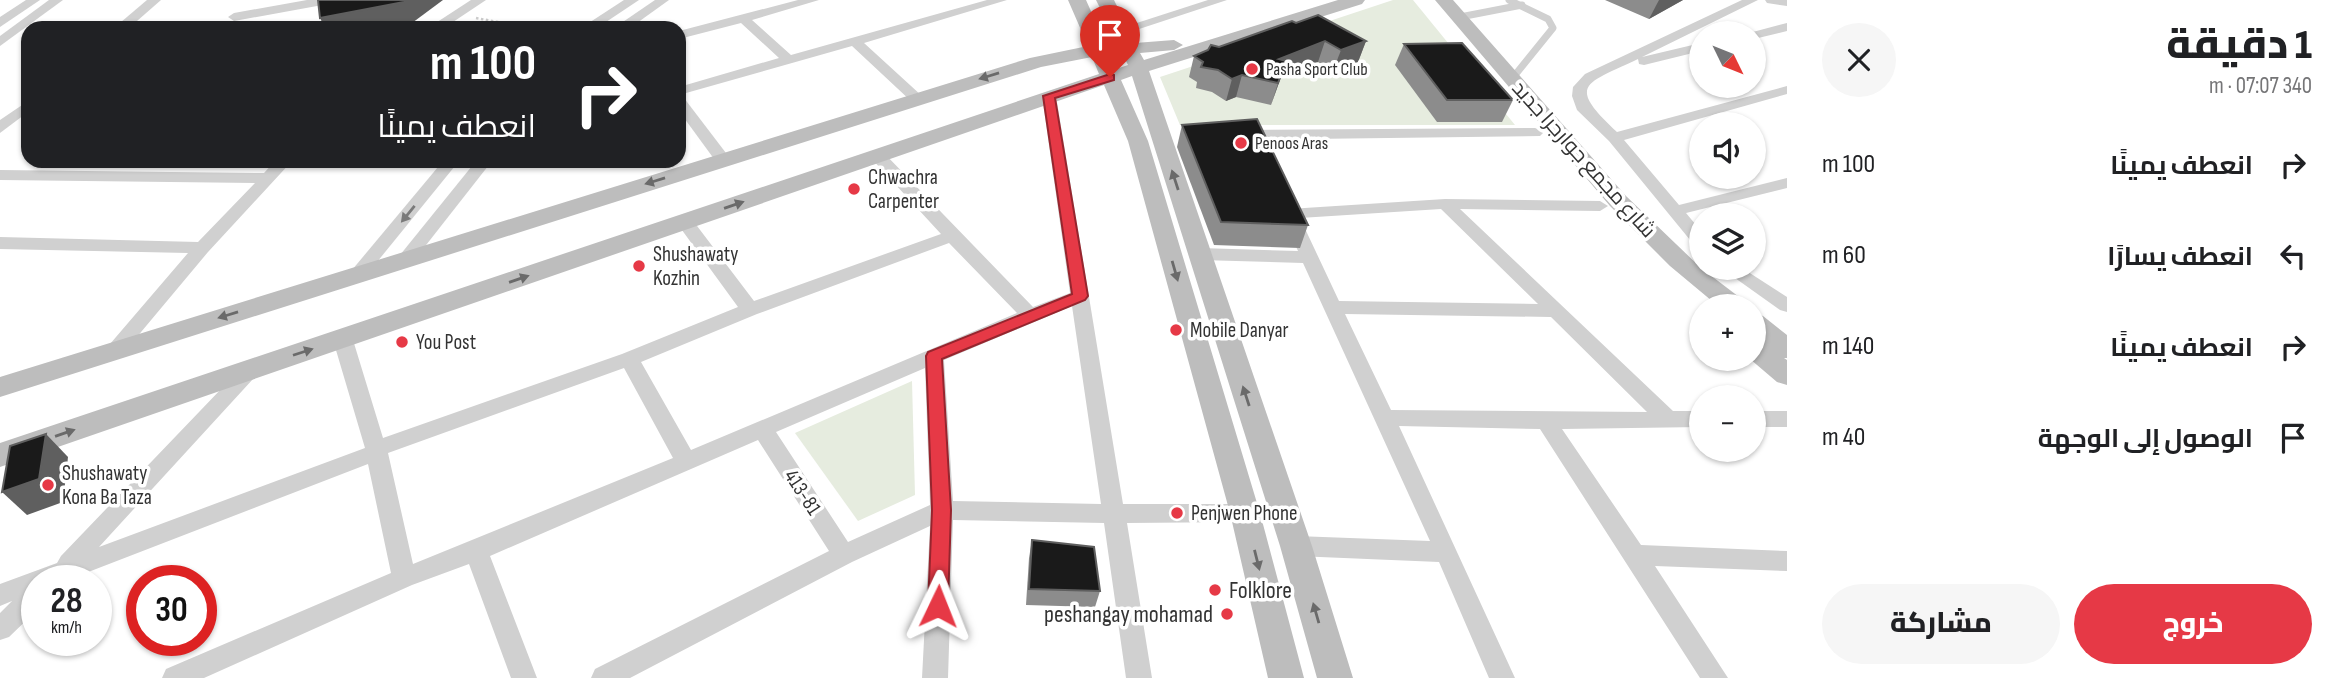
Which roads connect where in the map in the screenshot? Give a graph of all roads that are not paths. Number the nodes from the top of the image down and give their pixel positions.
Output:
1 (34, 0) edge
2 (57, 0) edge
3 (155, 0) edge
4 (252, 0) edge
5 (328, 0) edge
6 (480, 0) edge
7 (633, 0) edge
8 (663, 0) edge
9 (813, 0) edge
10 (1001, 0) edge
11 (1077, 0) edge
12 (1105, 0) edge
13 (1222, 0) edge
14 (1316, 0) edge
15 (1356, 0) edge
16 (1423, 0) edge
17 (1444, 0) edge
18 (1509, 0) edge
19 (1752, 0) edge
20 (1771, 0) edge
21 (1787, 2) edge
22 (1522, 5) junction
23 (234, 17) junction
24 (1460, 17) junction
25 (743, 18) junction
26 (28, 21) edge
27 (130, 21) edge
28 (230, 21) edge
29 (447, 21) edge
30 (599, 21) edge
31 (632, 21) edge
32 (0, 23) edge
33 (21, 26) edge
34 (1787, 27) edge
35 (1766, 32) edge
36 (686, 33) edge
37 (21, 40) edge
38 (1, 41) edge
39 (855, 41) junction
40 (1100, 50) junction
41 (1129, 50) junction
42 (1689, 50) edge
43 (789, 60) junction
44 (1037, 62) junction
45 (1606, 70) junction
46 (1110, 77) junction
47 (1511, 80) junction
48 (686, 89) edge
49 (1072, 89) junction
50 (1787, 90) edge
51 (1049, 96) junction
52 (916, 99) junction
53 (686, 110) edge
54 (21, 112) edge
55 (0, 128) edge
56 (1535, 133) junction
57 (1253, 135) junction
58 (1227, 136) edge
59 (1614, 138) junction
60 (877, 155) junction
61 (1264, 157) edge
62 (723, 160) junction
63 (277, 168) edge
64 (445, 168) edge
65 (478, 168) edge
66 (0, 175) edge
67 (268, 178) junction
68 (1787, 183) edge
69 (1279, 191) edge
70 (1445, 204) junction
71 (1600, 206) junction
72 (1674, 211) junction
73 (1289, 214) junction
74 (685, 222) junction
75 (1689, 228) edge
76 (952, 236) junction
77 (0, 243) edge
78 (202, 248) junction
79 (1200, 254) junction
80 (1310, 257) junction
81 (406, 259) junction
82 (358, 274) junction
83 (1749, 280) edge
84 (1693, 294) edge
85 (1720, 294) edge
86 (1080, 296) junction
87 (1785, 302) edge
88 (1333, 307) junction
89 (750, 309) junction
90 (1553, 311) junction
91 (1030, 315) junction
92 (1766, 332) edge
93 (343, 340) junction
94 (1787, 349) edge
95 (114, 351) junction
96 (934, 356) junction
97 (1766, 357) edge
98 (629, 359) junction
99 (253, 369) junction
100 (1787, 375) edge
101 (0, 387) edge
102 (1384, 418) junction
103 (1668, 419) junction
104 (1689, 419) edge
105 (1766, 419) edge
106 (1787, 419) edge
107 (1546, 421) junction
108 (762, 429) junction
109 (376, 450) junction
110 (0, 455) edge
111 (686, 461) junction
112 (942, 510) junction
113 (1245, 513) junction
114 (1114, 514) junction
115 (1296, 546) junction
116 (476, 551) junction
117 (1447, 552) junction
118 (844, 555) junction
119 (1635, 555) junction
120 (1787, 561) edge
121 (67, 565) edge
122 (83, 565) edge
123 (404, 578) junction
124 (21, 587) edge
125 (0, 594) edge
126 (21, 609) edge
127 (0, 629) edge
128 (175, 678) edge
129 (524, 678) edge
130 (604, 678) edge
131 (936, 678) edge
132 (1139, 678) edge
133 (1286, 678) edge
134 (1335, 678) edge
135 (1502, 678) edge
136 (1715, 678) edge

1 - 32 street
2 - 26 street
3 - 27 street
4 - 23 street
5 - 23 street
6 - 29 street
7 - 30 street
8 - 31 street
9 - 25 street
10 - 39 street
11 - 40 street
12 - 41 street
13 - 41 street
14 - 41 street
15 - 41 street
16 - 56 street, شارع مجمع جوارجرا جديد
17 - 24 street, شارع مجمع جوارجرا جديد
18 - 22 lane
19 - 45 street
20 - 21 street
22 - 24 lane
22 - 47 lane
23 - 28 street
24 - 47 street, شارع مجمع جوارجرا جديد
25 - 36 street
25 - 43 street
33 - 38 street
34 - 35 street
37 - 38 street
39 - 43 street
39 - 52 street
40 - 41 street
40 - 44 street
40 - 46 street
41 - 46 street
79 -> 41 street
42 - 45 street
43 - 48 street
44 - 49 street
44 -> 52 street
45 - 59 street
46 - 49 street
46 -> 113 street
47 - 85 street, شارع مجمع جوارجرا جديد
49 - 51 street
50 - 59 street
51 - 60 street
51 - 86 street
52 - 62 street
53 - 62 street
54 - 55 street
56 - 57 street
56 - 71 street, شارع مجمع جوارجرا جديد
57 - 58 street
57 - 61 street
59 - 72 street
74 -> 60 street
60 - 76 street
62 -> 81 street
63 - 67 street
64 -> 82 street
65 - 81 street
66 - 67 street
67 - 78 street
68 - 72 street
69 - 73 street
70 - 71 street
70 - 73 street
70 - 90 street
71 - 84 street, شارع مجمع جوارجرا جديد
72 - 75 street
73 - 80 street
74 - 89 street
93 -> 74 street
76 - 89 street
76 - 91 street
77 - 78 street
78 - 95 street
79 - 80 street
115 -> 79 street
80 - 88 street
81 - 82 street
82 -> 95 street
83 - 87 street
86 - 91 street
86 - 114 street
88 - 90 street
88 - 102 street
89 - 98 street
90 - 103 street
91 - 96 street
92 - 94 street
99 -> 93 street
93 - 109 street
95 - 101 street
96 - 108 street
96 - 112 street
97 - 100 street
98 - 109 street
98 - 111 street
110 -> 99 street
99 - 121 street
102 - 107 street
102 - 117 street
103 - 104 street
103 - 107 street
105 - 106 street
107 - 119 street
108 - 111 street
108 - 118 street, 413-81
109 - 122 street
109 - 123 street
111 - 116 street
112 - 114 street
112 - 118 street
112 - 131 street
113 - 114 street
113 -> 133 street
114 - 132 street
115 - 117 street
134 -> 115 street
116 - 123 street
116 - 129 street
117 - 135 street
118 - 130 street
119 - 120 street
119 - 136 street
123 - 128 street
124 - 125 street
126 - 127 street

